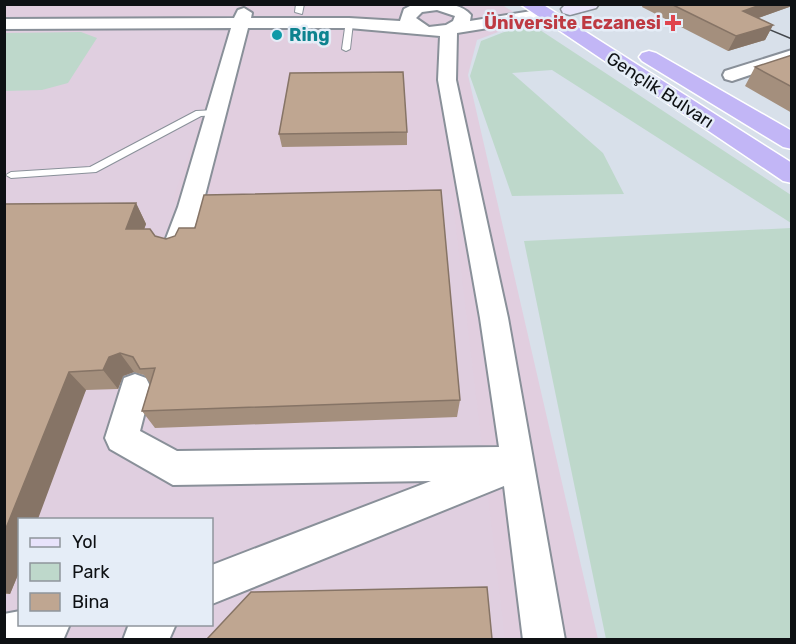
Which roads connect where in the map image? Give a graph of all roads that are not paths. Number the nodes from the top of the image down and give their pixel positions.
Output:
1 (478, 4) edge
2 (559, 7) edge
3 (300, 8) edge
4 (452, 8) junction
5 (415, 9) junction
6 (4, 14) edge
7 (243, 18) junction
8 (349, 23) junction
9 (4, 24) edge
10 (419, 29) junction
11 (453, 29) junction
12 (346, 50) dead end
13 (792, 55) edge
14 (732, 75) dead end
15 (447, 80) junction
16 (216, 113) junction
17 (792, 142) edge
18 (11, 174) dead end
19 (792, 175) edge
20 (175, 249) edge
21 (135, 388) edge
22 (518, 464) junction
23 (213, 584) edge
24 (42, 626) edge
25 (154, 626) edge
26 (4, 635) edge
27 (143, 639) edge
28 (544, 639) edge

1 - 4 street
2 - 11 street
2 - 17 highway, Gençlik Bulvarı
2 - 19 highway, Gençlik Bulvarı
3 - 5 street
3 - 7 street
4 - 5 street
4 - 11 street
5 - 10 street
6 - 7 street
7 - 8 street
7 - 9 street
7 - 16 street
8 - 10 street
8 - 12 lane
10 - 11 street
10 - 15 street
11 - 15 street
13 - 14 street
15 - 22 street
16 - 18 lane
16 - 20 street
21 - 22 street
22 - 23 street
22 - 28 street
24 - 26 street
25 - 27 street

